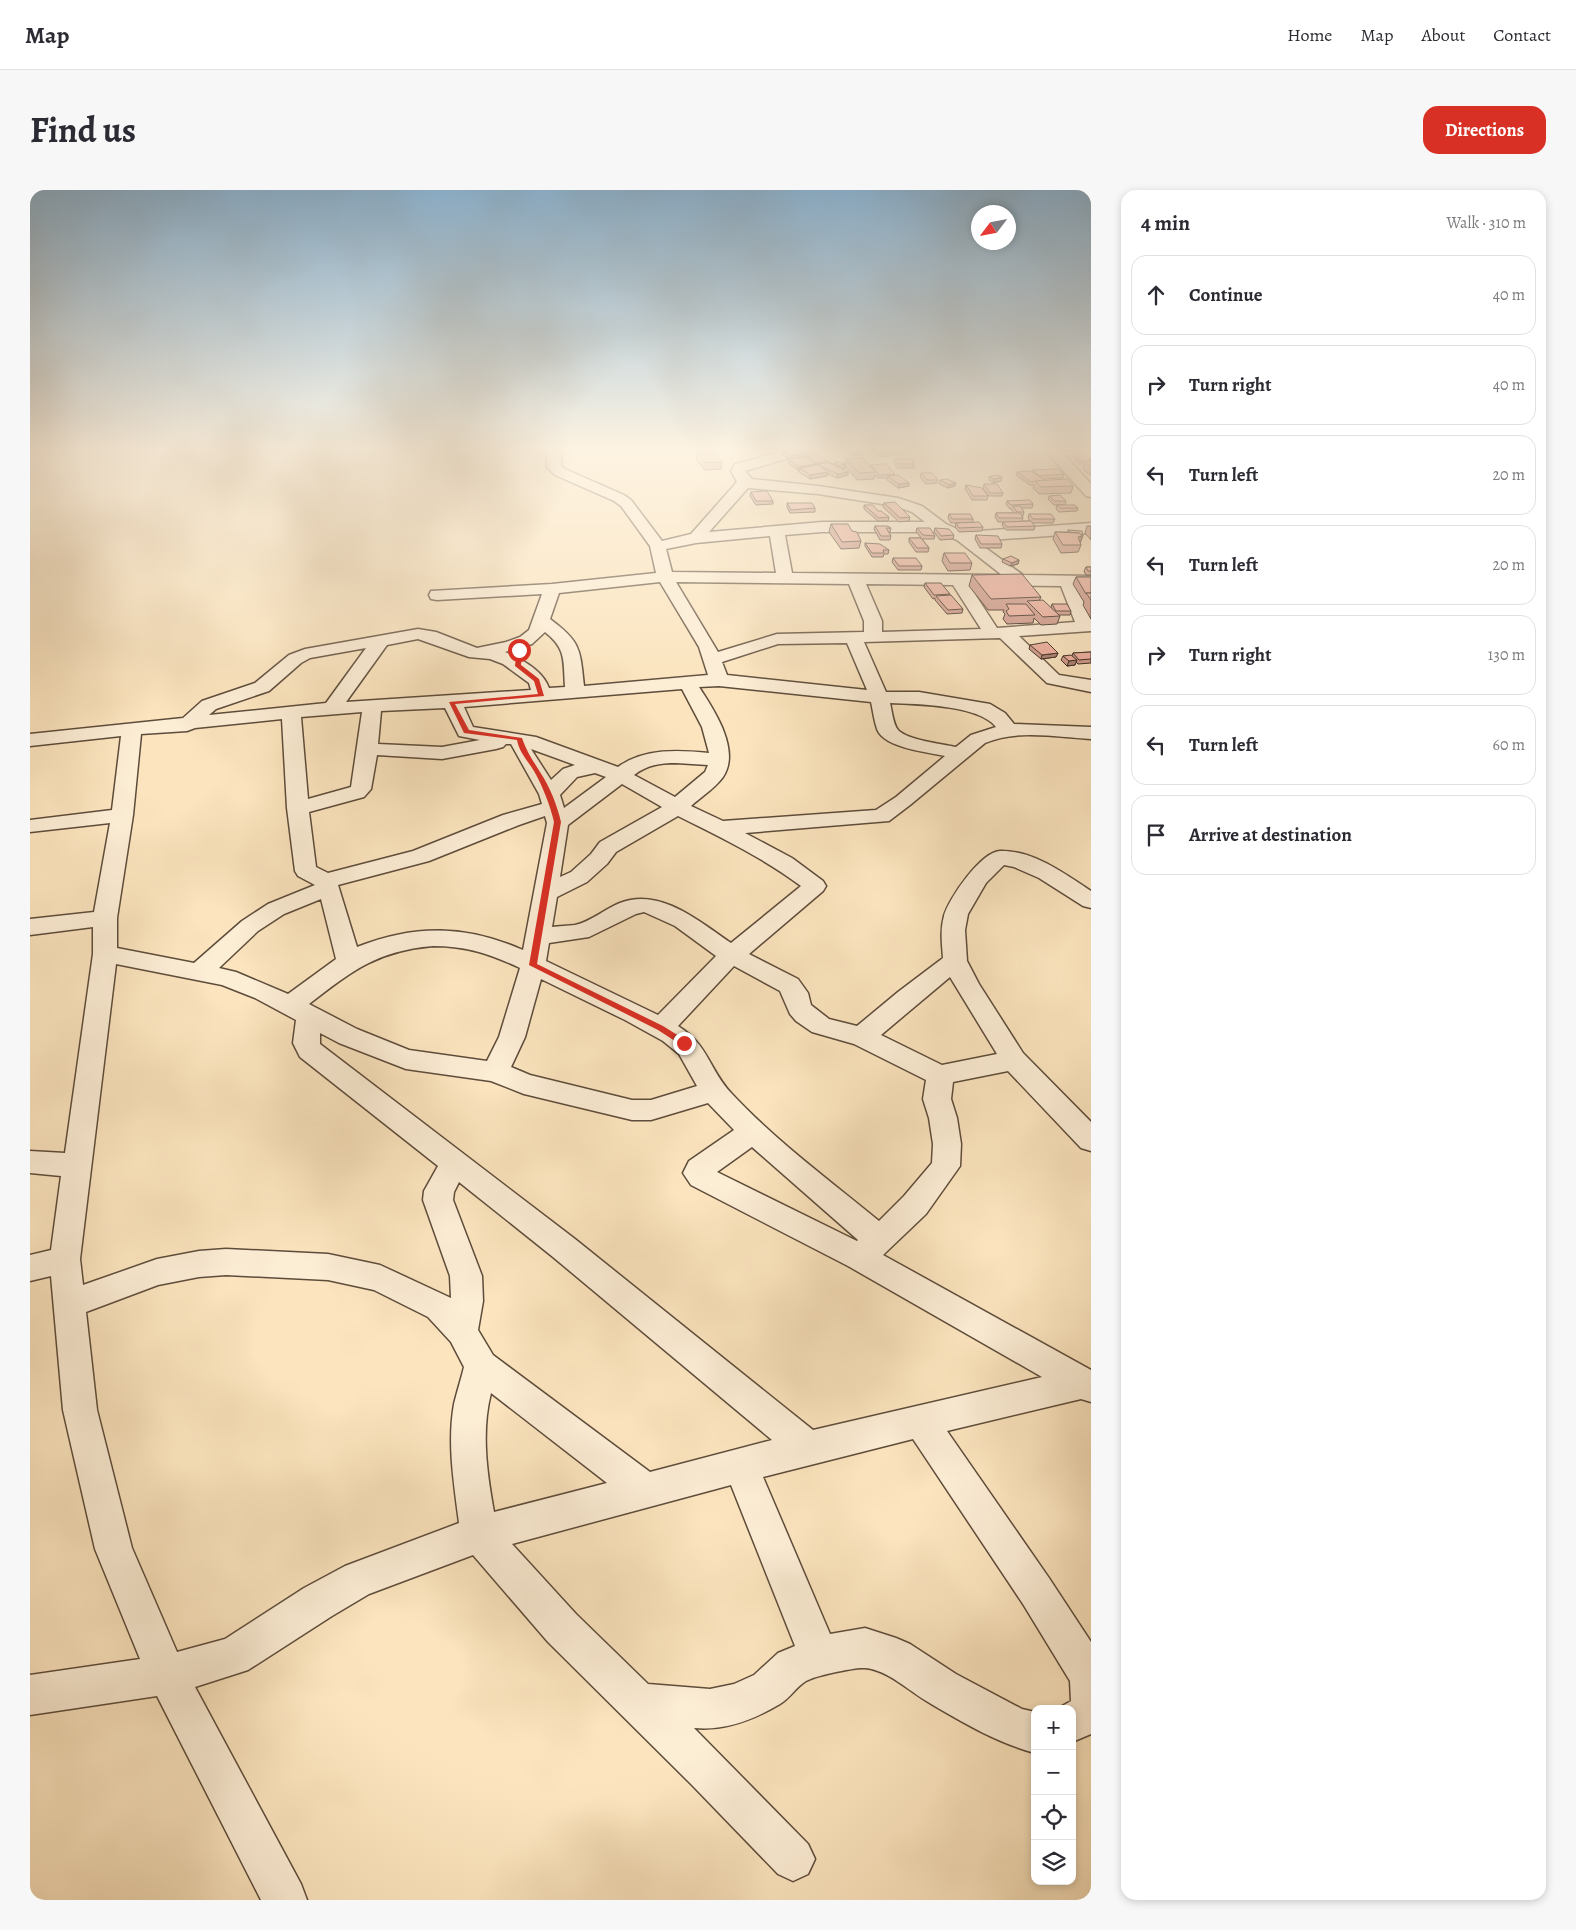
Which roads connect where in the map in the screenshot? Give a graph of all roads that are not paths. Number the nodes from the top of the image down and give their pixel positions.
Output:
1 (645, 528) edge
2 (705, 528) edge
3 (820, 528) edge
4 (943, 528) edge
5 (1091, 528) edge
6 (778, 532) junction
7 (962, 537) junction
8 (696, 538) junction
9 (658, 546) junction
10 (665, 576) junction
11 (786, 577) junction
12 (855, 578) junction
13 (958, 580) junction
14 (1020, 581) junction
15 (1068, 581) junction
16 (1091, 581) edge
17 (552, 589) junction
18 (437, 595) dead end
19 (541, 621) junction
20 (1088, 626) edge
21 (998, 632) junction
22 (853, 636) junction
23 (873, 636) junction
24 (382, 639) junction
25 (521, 643) junction
26 (481, 653) junction
27 (714, 659) junction
28 (518, 666) junction
29 (719, 680) junction
30 (687, 682) junction
31 (1091, 686) edge
32 (575, 692) junction
33 (542, 695) junction
34 (879, 697) junction
35 (452, 702) junction
36 (372, 707) junction
37 (332, 708) junction
38 (291, 712) junction
39 (188, 725) junction
40 (132, 730) junction
41 (1008, 730) junction
42 (1091, 733) edge
43 (518, 739) junction
44 (30, 740) edge
45 (465, 741) junction
46 (368, 749) junction
47 (959, 754) junction
48 (718, 760) junction
49 (571, 765) junction
50 (620, 775) junction
51 (677, 807) junction
52 (298, 808) junction
53 (554, 808) junction
54 (122, 815) junction
55 (30, 826) edge
56 (720, 828) junction
57 (326, 884) junction
58 (544, 894) junction
59 (1091, 901) edge
60 (105, 918) junction
61 (30, 927) edge
62 (538, 936) junction
63 (105, 954) junction
64 (732, 955) junction
65 (955, 961) junction
66 (349, 962) junction
67 (533, 965) junction
68 (199, 972) junction
69 (300, 1011) junction
70 (660, 1028) junction
71 (862, 1036) junction
72 (1014, 1060) junction
73 (495, 1072) junction
74 (940, 1075) junction
75 (713, 1091) junction
76 (752, 1132) junction
77 (1091, 1140) edge
78 (30, 1162) edge
79 (455, 1163) junction
80 (78, 1166) junction
81 (869, 1248) junction
82 (65, 1259) junction
83 (30, 1268) edge
84 (70, 1304) junction
85 (462, 1332) junction
86 (481, 1366) junction
87 (1087, 1386) edge
88 (921, 1422) junction
89 (808, 1448) junction
90 (741, 1466) junction
91 (646, 1491) junction
92 (479, 1534) junction
93 (819, 1656) junction
94 (167, 1675) junction
95 (1091, 1691) edge
96 (30, 1694) edge
97 (637, 1703) junction
98 (1076, 1715) edge
99 (1031, 1732) edge
100 (793, 1858) dead end
101 (285, 1900) edge

1 - 9 street
2 - 8 street
3 - 6 street
4 - 7 street
5 - 7 street
6 - 8 street
6 - 11 street
7 - 14 street
8 - 9 street
9 - 10 street
10 - 11 street
10 - 17 street
10 - 27 street
11 - 12 street
12 - 13 street
12 - 23 street
13 - 14 street
13 - 21 street
14 - 15 street
15 - 16 street
15 - 20 street
17 - 18 street
17 - 19 street
19 - 25 street
19 - 32 street
20 - 21 street
21 - 23 street
21 - 31 street
22 - 23 street
22 - 27 street
22 - 34 street
24 - 26 street
24 - 37 street
24 - 39 street
25 - 26 street
25 - 28 street
26 - 28 street
27 - 29 street
28 - 33 street
29 - 30 street
29 - 34 street
30 - 32 street
30 - 48 street
32 - 33 street
33 - 35 street
34 - 41 street
34 - 47 street
35 - 36 street
35 - 45 street
36 - 37 street
36 - 46 street
37 - 38 street
38 - 39 street
38 - 52 street
39 - 40 street
40 - 44 street
40 - 54 street
41 - 42 street
41 - 47 street
43 - 45 street
43 - 49 street
43 - 53 street
45 - 46 street
46 - 52 street
47 - 56 street
48 - 50 street
48 - 51 street
49 - 50 street
49 - 53 street
50 - 51 street
50 - 53 street
51 - 56 street
51 - 58 street
52 - 57 street
53 - 57 street
53 - 58 street
54 - 55 street
54 - 60 street
56 - 64 street
57 - 66 street
57 - 68 street
58 - 62 street
59 - 65 street
60 - 61 street
60 - 63 street
62 - 64 street
62 - 67 street
63 - 68 street
63 - 80 street
64 - 70 street
64 - 71 street
65 - 71 street
65 - 72 street
66 - 67 street
66 - 69 street
67 - 70 street
67 - 73 street
68 - 69 street
69 - 73 street
69 - 79 street
70 - 75 street
71 - 74 street
72 - 74 street
72 - 77 street
73 - 75 street
74 - 81 street
75 - 76 street
76 - 81 street
76 - 81 street
78 - 80 street
79 - 85 street
79 - 89 street
80 - 82 street
81 - 87 street
82 - 83 street
82 - 84 street
84 - 85 street
84 - 94 street
85 - 86 street
86 - 91 street
86 - 92 street
87 - 88 street
88 - 89 street
88 - 95 street
89 - 90 street
90 - 91 street
90 - 93 street
91 - 92 street
92 - 94 street
92 - 97 street
93 - 97 street
93 - 99 street
94 - 96 street
94 - 101 street
95 - 98 street
97 - 100 street

